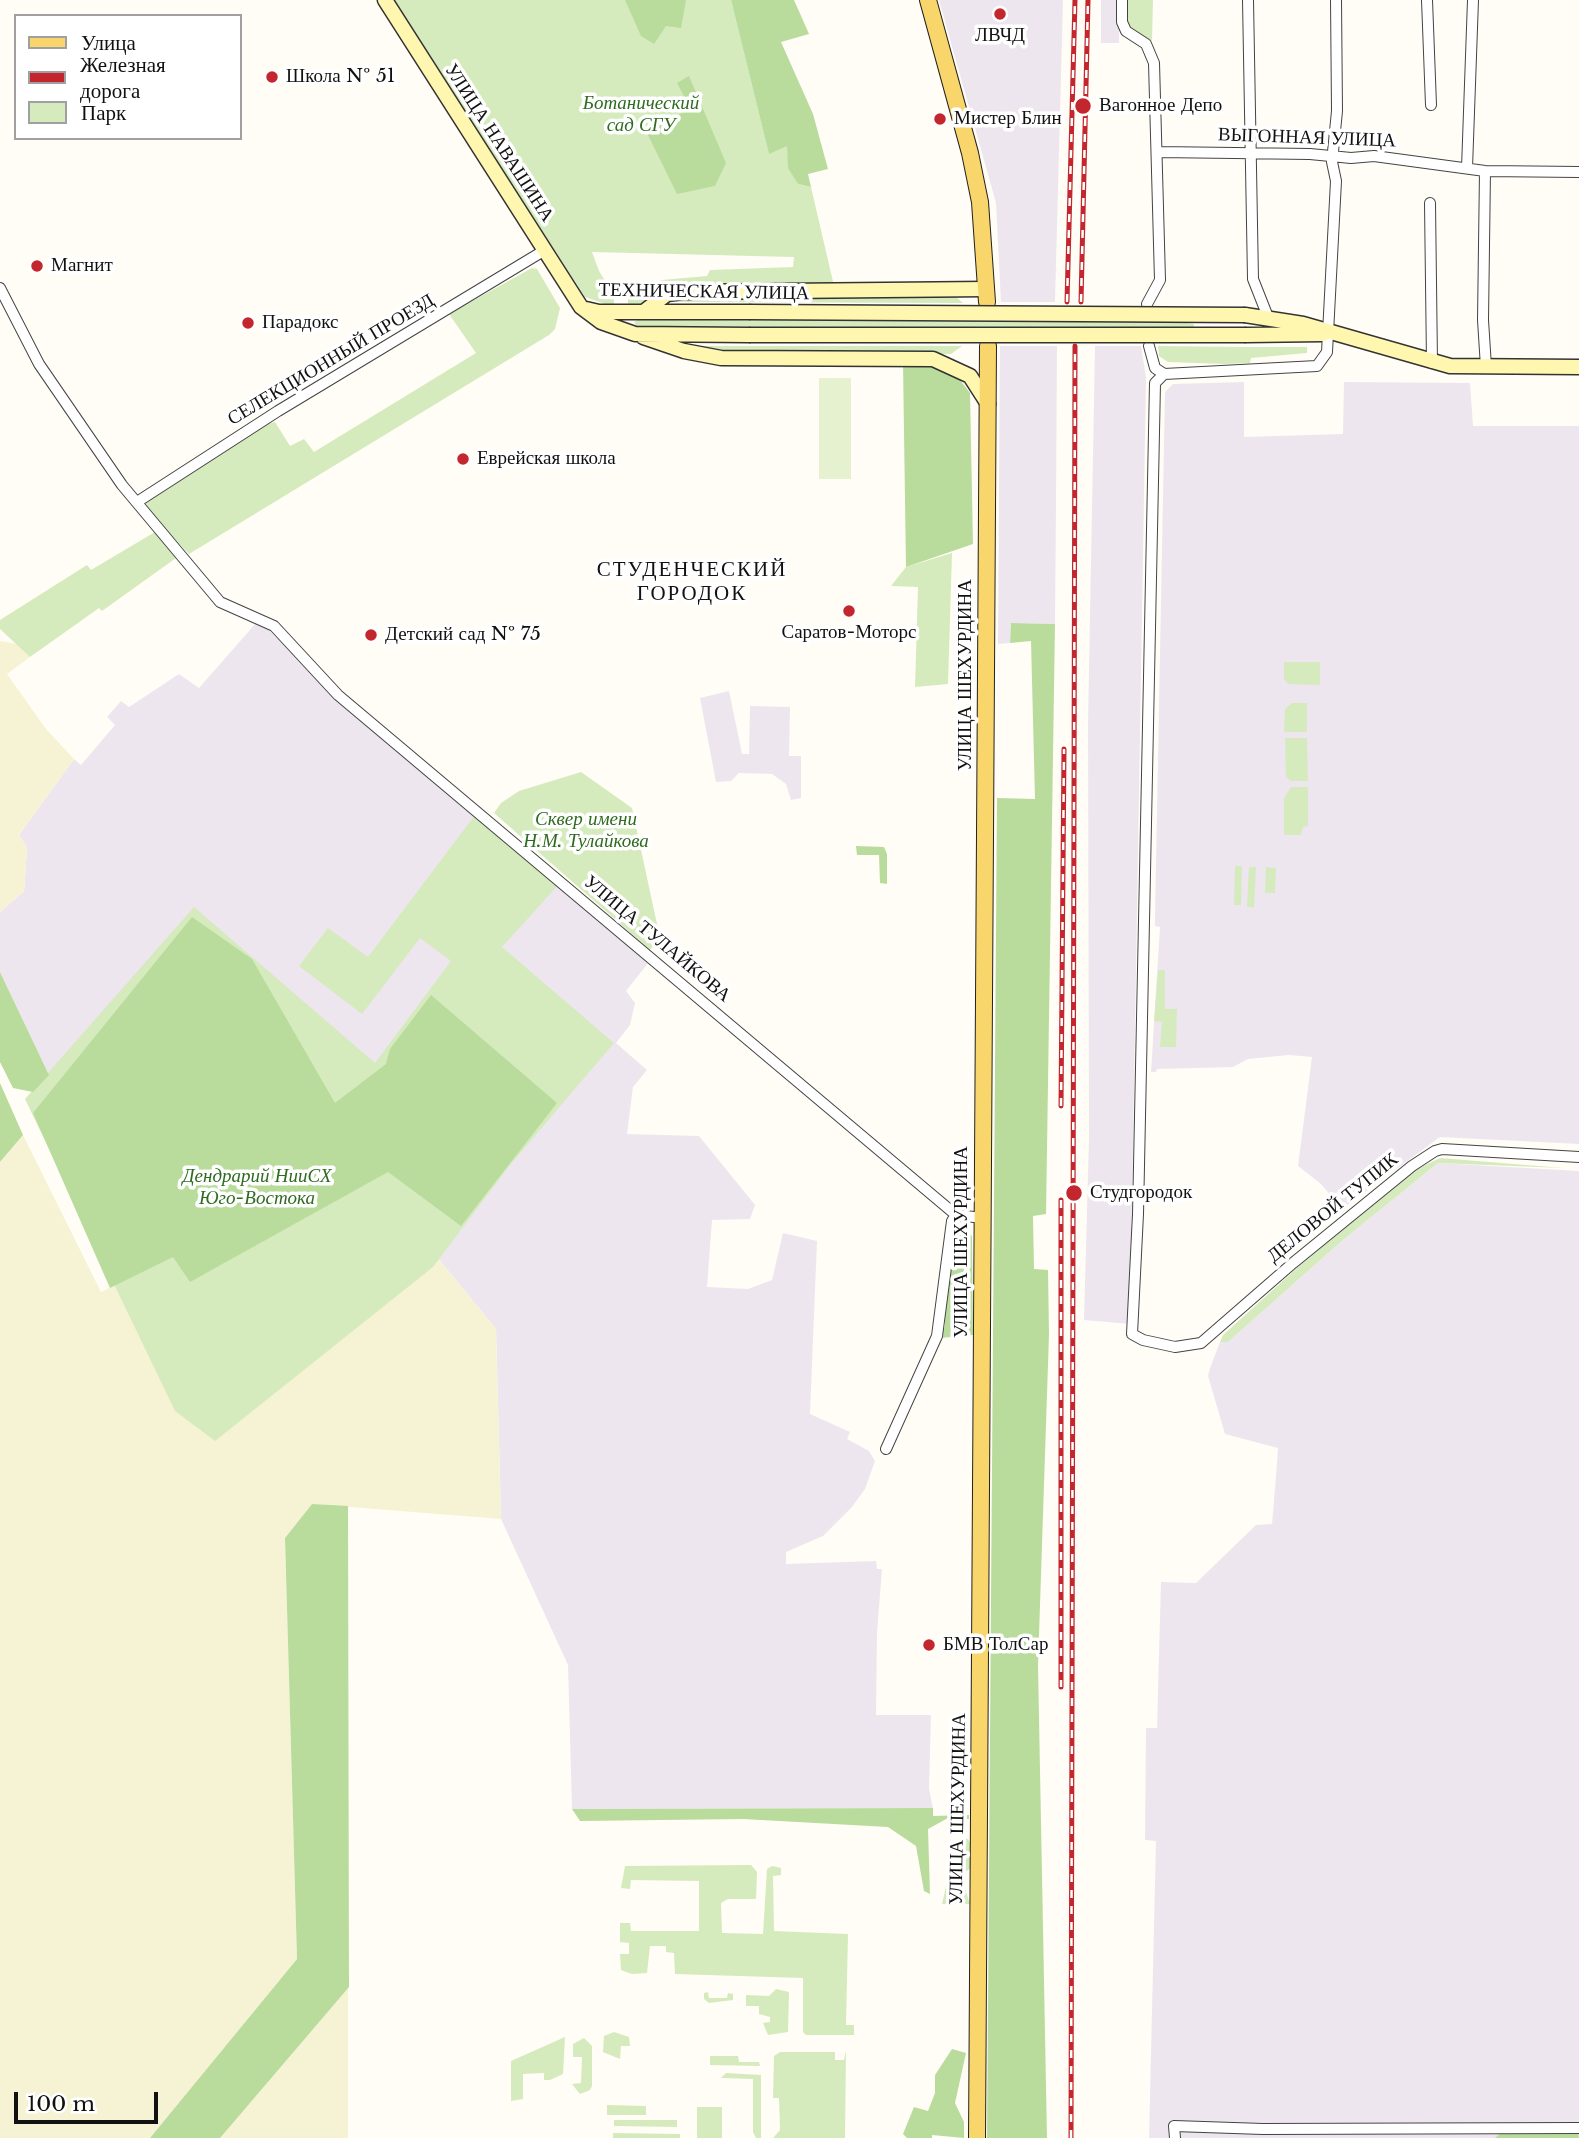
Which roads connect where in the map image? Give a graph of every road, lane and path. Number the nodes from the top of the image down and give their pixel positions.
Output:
1 (385, 0) edge
2 (928, 0) edge
3 (1122, 0) edge
4 (1248, 0) edge
5 (1336, 0) edge
6 (1427, 0) edge
7 (1473, 0) edge
8 (1431, 105) dead end
9 (1159, 152) junction
10 (1252, 154) junction
11 (1333, 156) junction
12 (1467, 168) junction
13 (1485, 171) junction
14 (1579, 172) edge
15 (1430, 204) dead end
16 (545, 250) junction
17 (0, 288) edge
18 (987, 295) joint
19 (1147, 304) dead end
20 (581, 307) junction
21 (640, 310) junction
22 (1268, 317) junction
23 (633, 333) junction
24 (1328, 334) junction
25 (988, 346) dead end
26 (1149, 346) dead end
27 (1432, 363) junction
28 (1486, 367) junction
29 (1579, 367) edge
30 (1164, 374) junction
31 (988, 404) junction
32 (136, 502) junction
33 (1579, 1157) edge
34 (956, 1215) junction
35 (983, 1218) junction
36 (886, 1449) dead end
37 (1579, 2128) edge
38 (1489, 2133) edge
39 (977, 2138) edge
40 (1175, 2138) edge

1 - 16 main road, УЛИЦА НАВАШИНА
2 - 18 main road
3 - 9 street
4 - 10 street
5 - 11 street
6 - 8 street
7 - 12 street
9 - 10 street, ВЫГОННАЯ УЛИЦА
9 - 19 street
10 - 11 street, ВЫГОННАЯ УЛИЦА
10 - 22 street
11 - 12 street, ВЫГОННАЯ УЛИЦА
11 - 24 street
12 - 13 street, ВЫГОННАЯ УЛИЦА
13 - 14 street, ВЫГОННАЯ УЛИЦА
13 - 28 street
15 - 27 street
16 - 20 main road, УЛИЦА НАВАШИНА
16 - 32 street, СЕЛЕКЦИОННЫЙ ПРОЕЗД
17 - 32 street, УЛИЦА ТУЛАЙКОВА
18 - 21 main road
20 - 21 main road, ТЕХНИЧЕСКАЯ УЛИЦА
20 - 23 main road, ТЕХНИЧЕСКАЯ УЛИЦА
21 - 22 main road, ТЕХНИЧЕСКАЯ УЛИЦА, bridge
21 - 23 street
22 - 24 main road, ТЕХНИЧЕСКАЯ УЛИЦА
23 - 24 main road, ТЕХНИЧЕСКАЯ УЛИЦА, bridge
23 - 31 main road
24 - 27 main road, ТЕХНИЧЕСКАЯ УЛИЦА
24 - 30 street
25 - 31 main road, УЛИЦА ШЕХУРДИНА
26 - 30 street
27 - 28 main road, ТЕХНИЧЕСКАЯ УЛИЦА
28 - 29 main road, ТЕХНИЧЕСКАЯ УЛИЦА
30 - 33 street, ДЕЛОВОЙ ТУПИК
31 - 35 main road, УЛИЦА ШЕХУРДИНА
32 - 34 street, УЛИЦА ТУЛАЙКОВА
34 - 35 street
34 - 36 street
35 - 39 main road, УЛИЦА ШЕХУРДИНА
37 - 38 street
38 - 40 street

